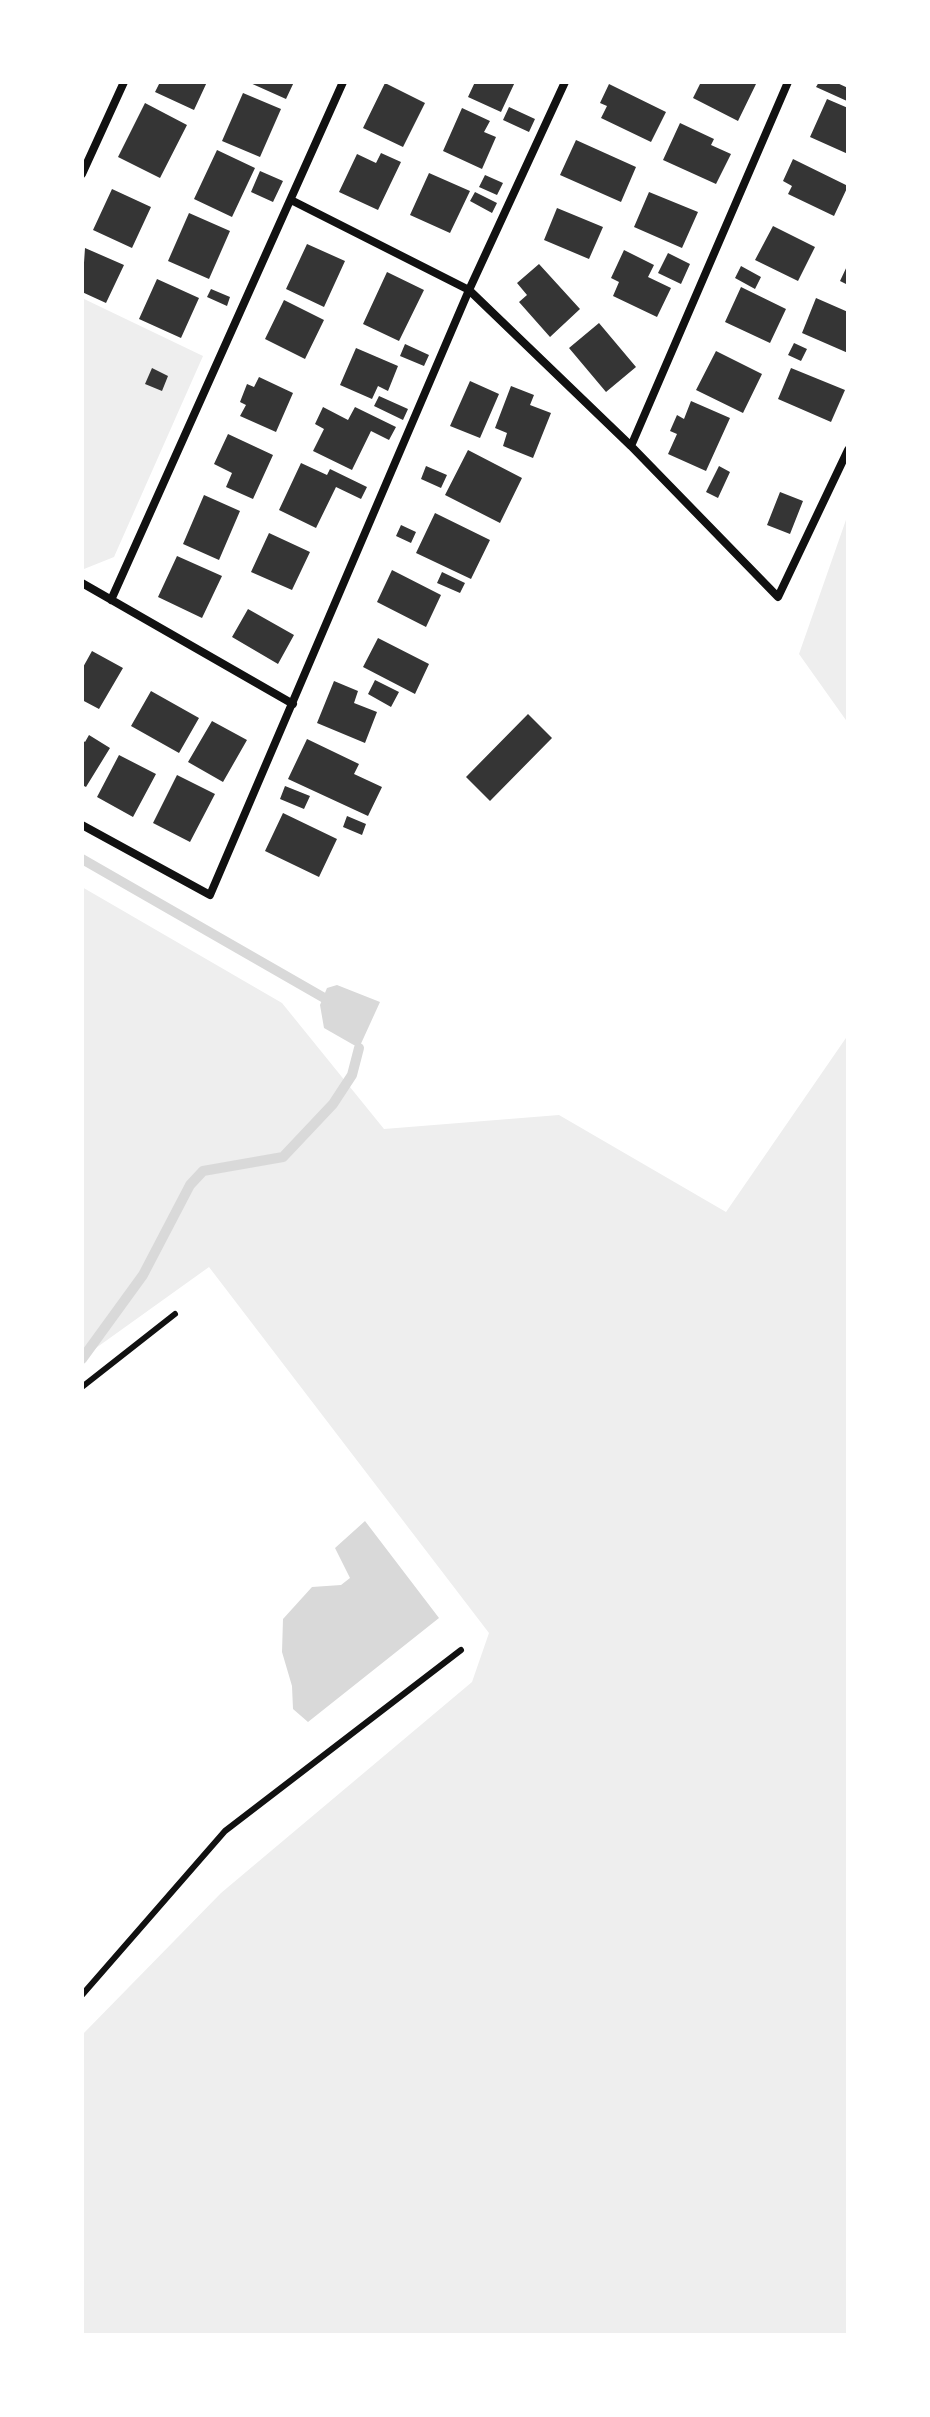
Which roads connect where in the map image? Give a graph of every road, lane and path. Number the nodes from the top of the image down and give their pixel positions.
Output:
1 (124, 82) edge
2 (343, 82) edge
3 (565, 82) edge
4 (788, 82) edge
5 (82, 174) edge
6 (291, 200) junction
7 (469, 290) junction
8 (631, 446) junction
9 (848, 450) edge
10 (82, 583) edge
11 (111, 600) junction
12 (293, 704) junction
13 (82, 825) edge
14 (175, 1314) dead end
15 (82, 1387) edge
16 (461, 1650) dead end
17 (82, 1995) edge

1 - 5 street
2 - 6 street
3 - 7 street
4 - 8 street
6 - 7 street
6 - 11 street
7 - 8 street
7 - 12 street
8 - 9 street
10 - 11 street
11 - 12 street
12 - 13 street
14 - 15 lane
16 - 17 lane

